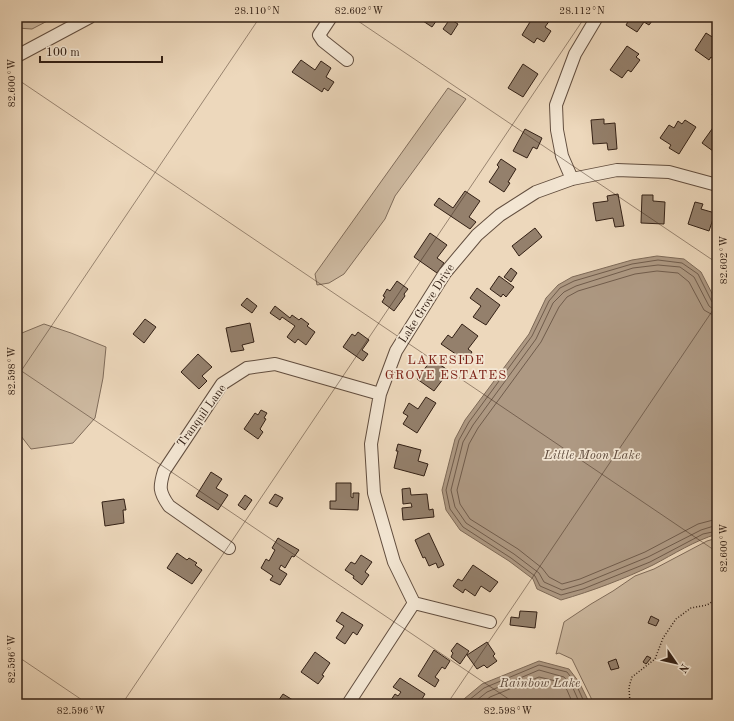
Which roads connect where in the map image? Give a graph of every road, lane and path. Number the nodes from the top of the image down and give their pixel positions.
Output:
1 (90, 17) edge
2 (331, 17) edge
3 (597, 17) edge
4 (17, 56) edge
5 (347, 60) dead end
6 (572, 179) junction
7 (717, 185) edge
8 (380, 394) junction
9 (229, 548) dead end
10 (717, 599) edge
11 (414, 603) junction
12 (490, 622) dead end
13 (348, 704) edge
14 (630, 704) edge

1 - 4 street
2 - 5 street
3 - 6 street
6 - 7 street, Lake Grove Drive
6 - 8 street, Lake Grove Drive
8 - 9 street, Tranquil Lane
8 - 11 street, Lake Grove Drive
10 - 14 path
11 - 12 street
11 - 13 street

